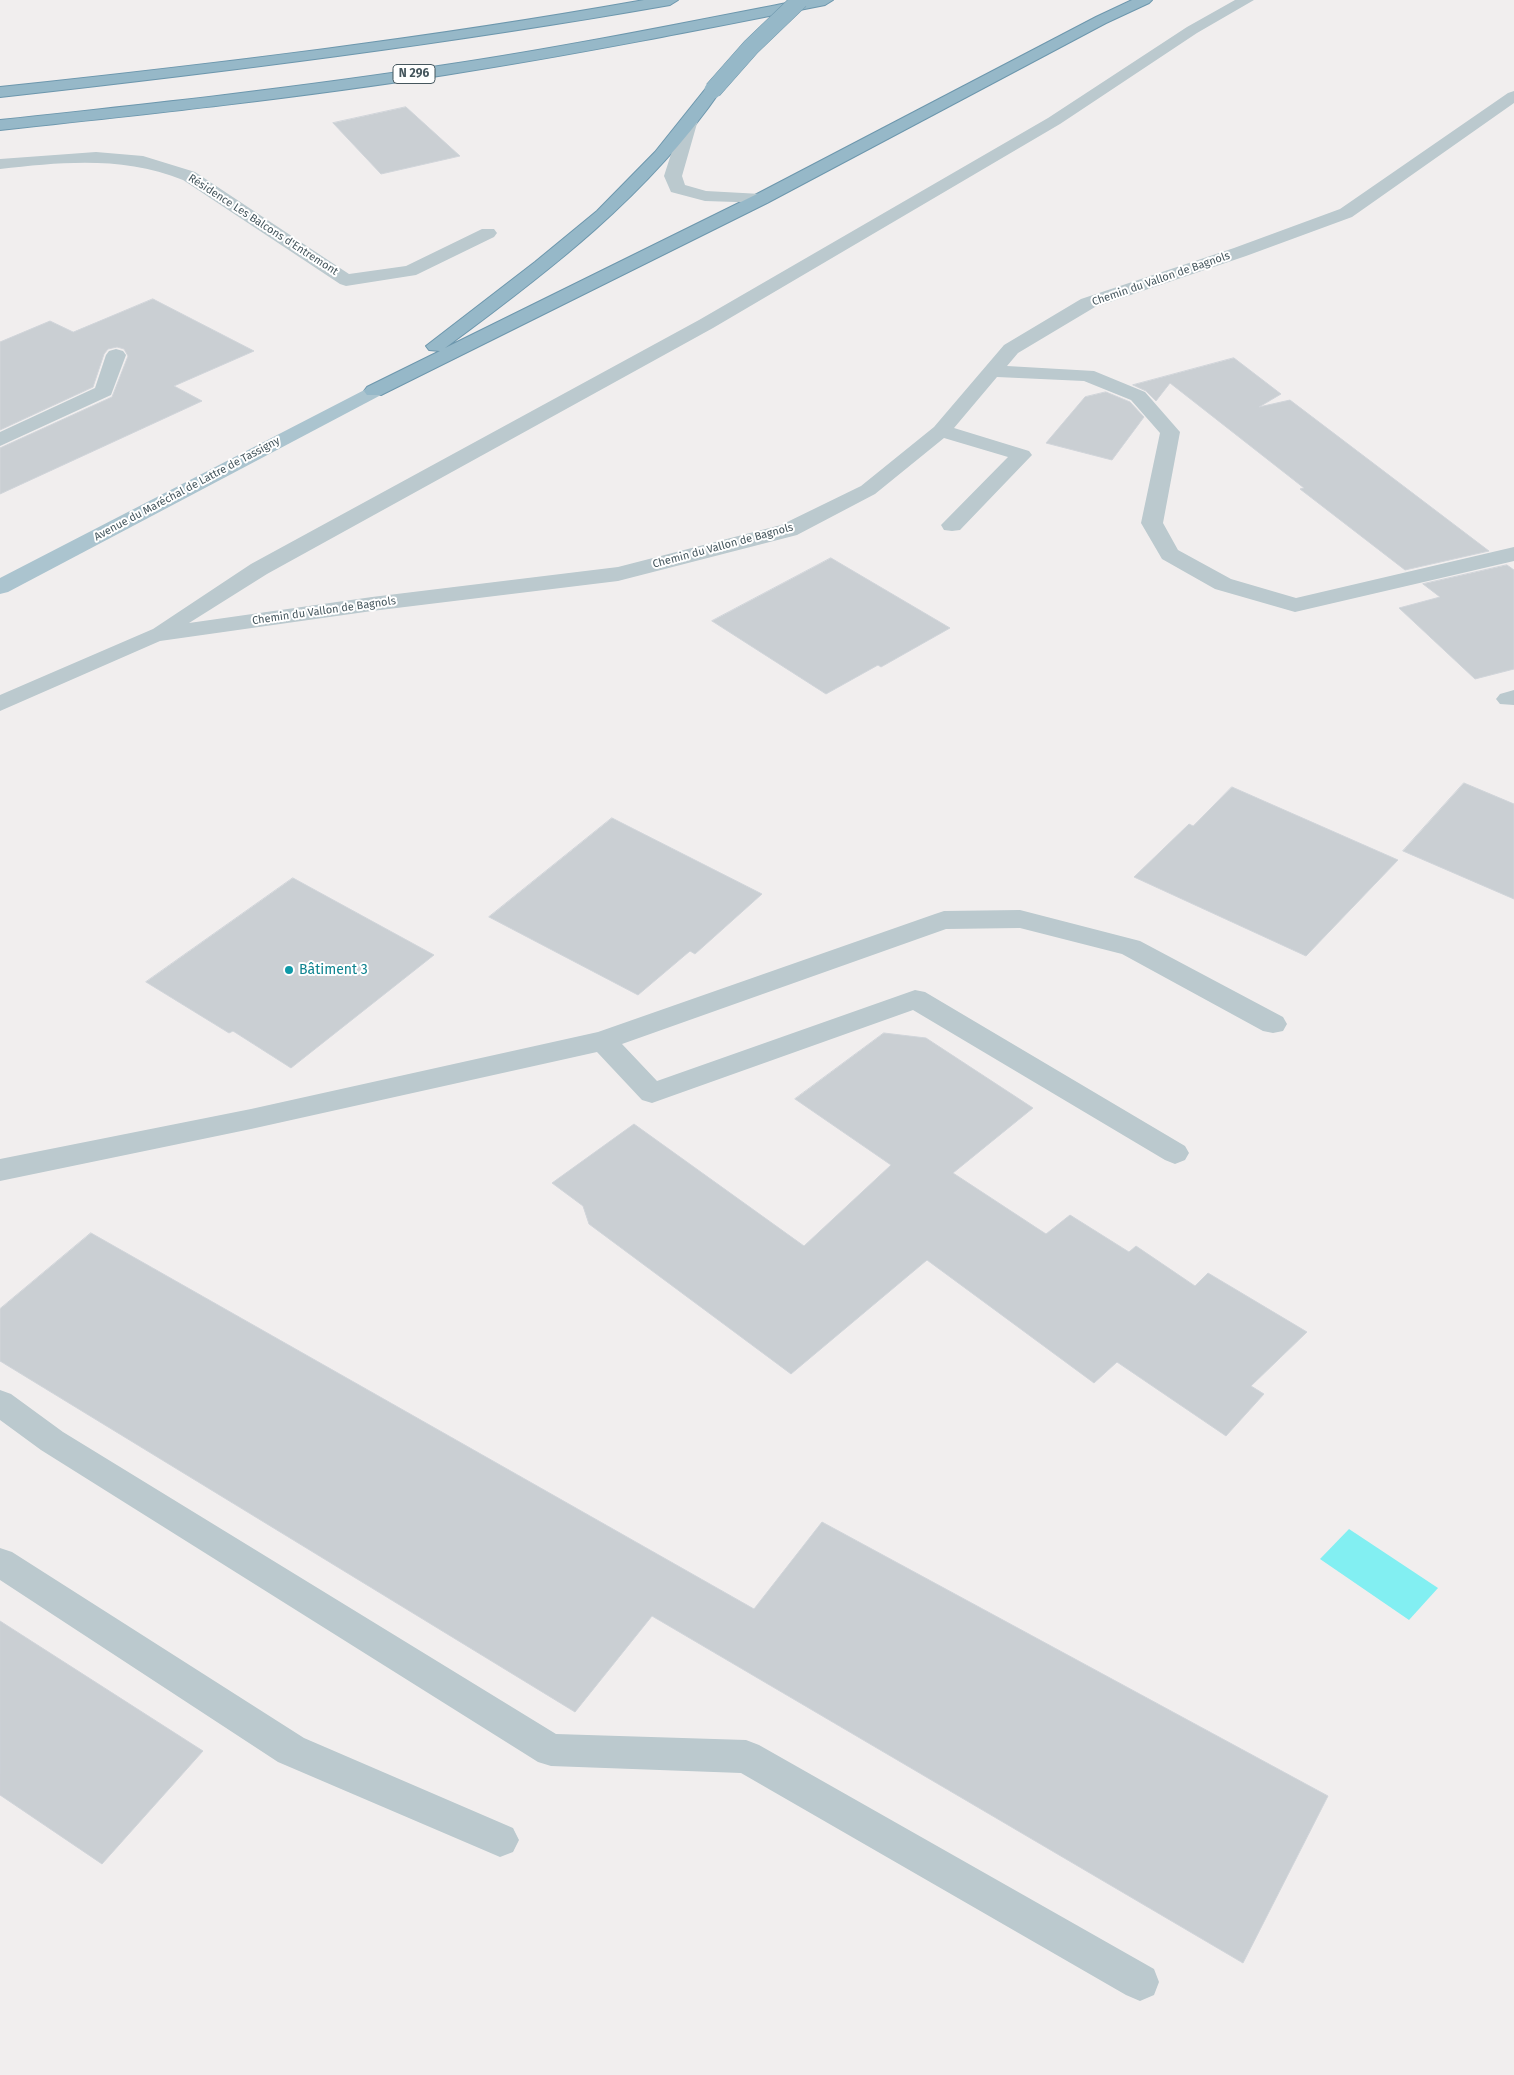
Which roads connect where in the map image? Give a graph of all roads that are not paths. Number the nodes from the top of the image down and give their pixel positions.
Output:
1 (670, 0) edge
2 (800, 0) edge
3 (825, 0) edge
4 (1144, 0) edge
5 (1246, 0) edge
6 (0, 92) edge
7 (1514, 96) edge
8 (690, 120) junction
9 (0, 125) edge
10 (0, 164) edge
11 (761, 199) junction
12 (488, 233) dead end
13 (116, 355) dead end
14 (991, 371) junction
15 (374, 391) junction
16 (941, 431) junction
17 (0, 440) edge
18 (952, 525) dead end
19 (1514, 554) edge
20 (0, 587) edge
21 (155, 635) junction
22 (0, 704) edge
23 (1273, 1024) dead end
24 (602, 1041) junction
25 (1175, 1153) dead end
26 (0, 1170) edge
27 (0, 1404) edge
28 (0, 1562) edge
29 (500, 1840) dead end
30 (1140, 1982) dead end

1 - 6 highway, N 296
2 - 8 highway, bridge
3 - 9 highway, N 296
4 - 11 highway
5 - 21 street
7 - 14 street, Chemin du Vallon de Bagnols
8 - 11 street
8 - 15 highway
10 - 12 street, Résidence Les Balcons d'Entremont
11 - 15 highway
13 - 17 street
14 - 16 street, Chemin du Vallon de Bagnols
14 - 19 street
15 - 20 main road, Avenue du Maréchal de Lattre de Tassigny
16 - 18 street
16 - 21 street, Chemin du Vallon de Bagnols
21 - 22 street, Chemin du Vallon de Bagnols
23 - 24 street
24 - 25 street
24 - 26 street
27 - 30 street
28 - 29 street

